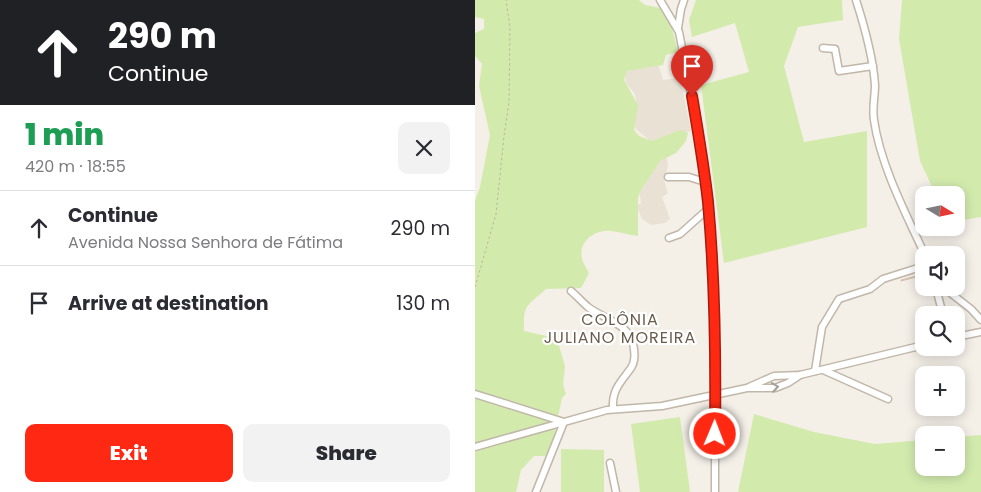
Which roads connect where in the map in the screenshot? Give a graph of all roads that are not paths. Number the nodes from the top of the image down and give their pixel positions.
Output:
1 (660, 0) edge
2 (684, 0) edge
3 (856, 0) edge
4 (679, 32) junction
5 (823, 48) dead end
6 (873, 66) junction
7 (668, 177) dead end
8 (705, 182) junction
9 (708, 209) junction
10 (669, 238) dead end
11 (921, 246) edge
12 (915, 269) edge
13 (571, 291) dead end
14 (953, 296) edge
15 (981, 320) edge
16 (981, 332) edge
17 (965, 335) edge
18 (915, 347) edge
19 (823, 370) junction
20 (815, 371) junction
21 (800, 375) junction
22 (747, 388) junction
23 (475, 394) edge
24 (716, 395) junction
25 (888, 399) dead end
26 (613, 408) junction
27 (564, 422) junction
28 (475, 447) edge
29 (610, 463) dead end
30 (536, 492) edge
31 (616, 492) edge
32 (715, 492) edge

1 - 4 street
2 - 4 street
3 - 6 street
4 - 8 street
5 - 6 street
6 - 11 street
7 - 8 street
8 - 9 street
9 - 10 street
9 - 24 street
12 - 20 street
13 - 26 street
14 - 15 street
16 - 17 street
18 - 19 street
19 - 20 street
19 - 25 street
20 - 21 street
21 - 22 street
22 -> 21 street
22 - 24 street
23 - 27 street
24 - 26 street
24 - 32 street
26 - 27 street
27 - 28 street
27 - 30 street
29 - 31 street

